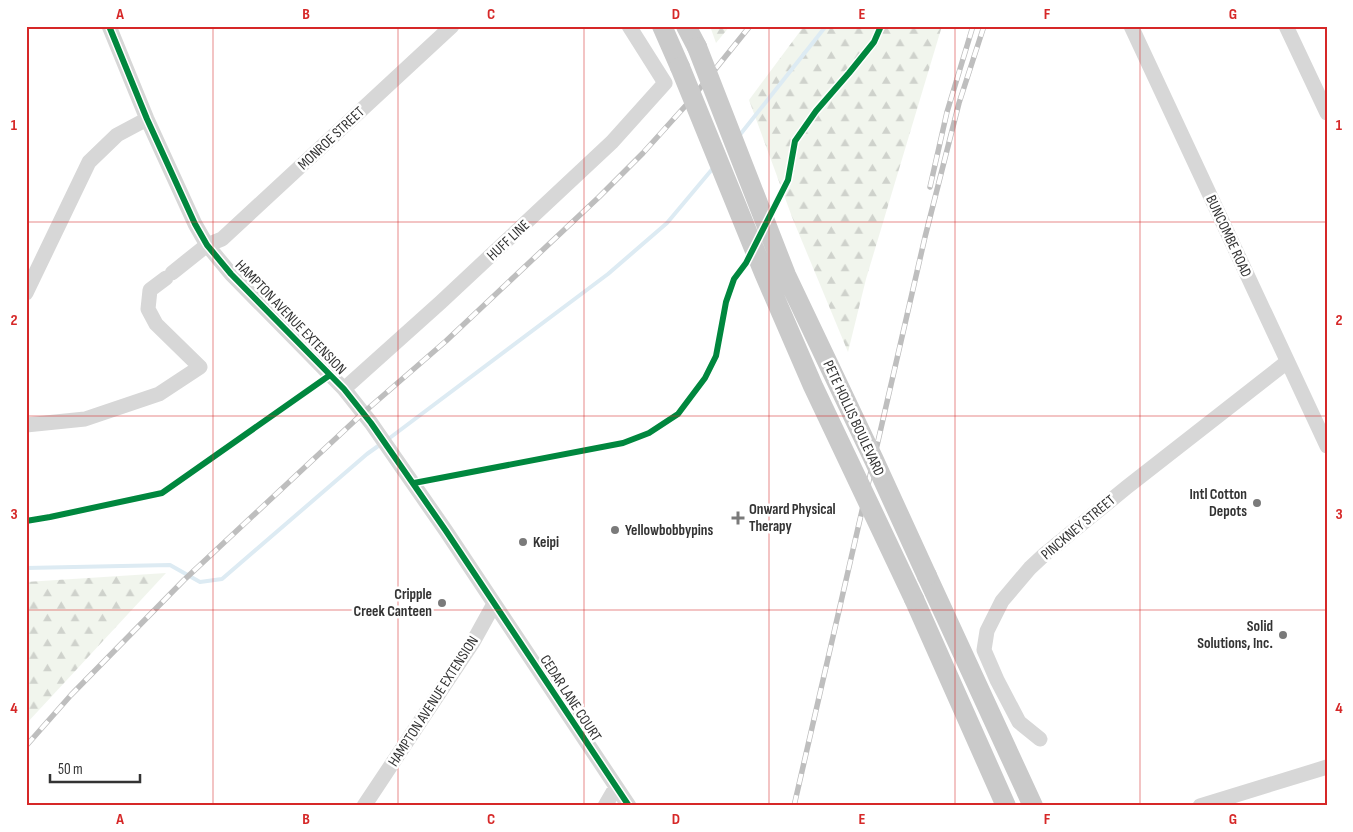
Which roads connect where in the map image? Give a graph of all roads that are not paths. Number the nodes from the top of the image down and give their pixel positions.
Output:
1 (110, 26) edge
2 (452, 26) edge
3 (629, 26) edge
4 (662, 26) edge
5 (686, 26) edge
6 (1131, 26) edge
7 (1286, 26) edge
8 (1327, 114) edge
9 (147, 119) junction
10 (207, 245) junction
11 (26, 293) edge
12 (1286, 362) junction
13 (344, 389) junction
14 (26, 424) edge
15 (1327, 446) edge
16 (494, 604) junction
17 (1040, 738) dead end
18 (1327, 767) edge
19 (1023, 784) junction
20 (616, 787) junction
21 (364, 806) edge
22 (605, 806) edge
23 (629, 806) edge
24 (1006, 806) edge
25 (1034, 806) edge
26 (1045, 806) edge
27 (1200, 806) edge

1 - 9 street, HAMPTON AVENUE EXTENSION
2 - 10 street, MONROE STREET
3 - 13 street, HUFF LINE
4 - 24 main road, PETE HOLLIS BOULEVARD, bridge
5 - 19 main road, PETE HOLLIS BOULEVARD, bridge
6 - 12 street, BUNCOMBE ROAD
7 - 8 street
9 - 10 street, HAMPTON AVENUE EXTENSION
9 - 11 street
10 - 13 street, HAMPTON AVENUE EXTENSION
10 - 14 street, MONROE STREET
12 - 15 street, BUNCOMBE ROAD
12 - 17 street, PINCKNEY STREET
13 - 16 street, HAMPTON AVENUE EXTENSION
16 - 20 street, CEDAR LANE COURT
16 - 21 street, HAMPTON AVENUE EXTENSION
18 - 27 street
19 - 25 main road, PETE HOLLIS BOULEVARD
19 - 26 main road
20 - 22 street
20 - 23 street, CEDAR LANE COURT

